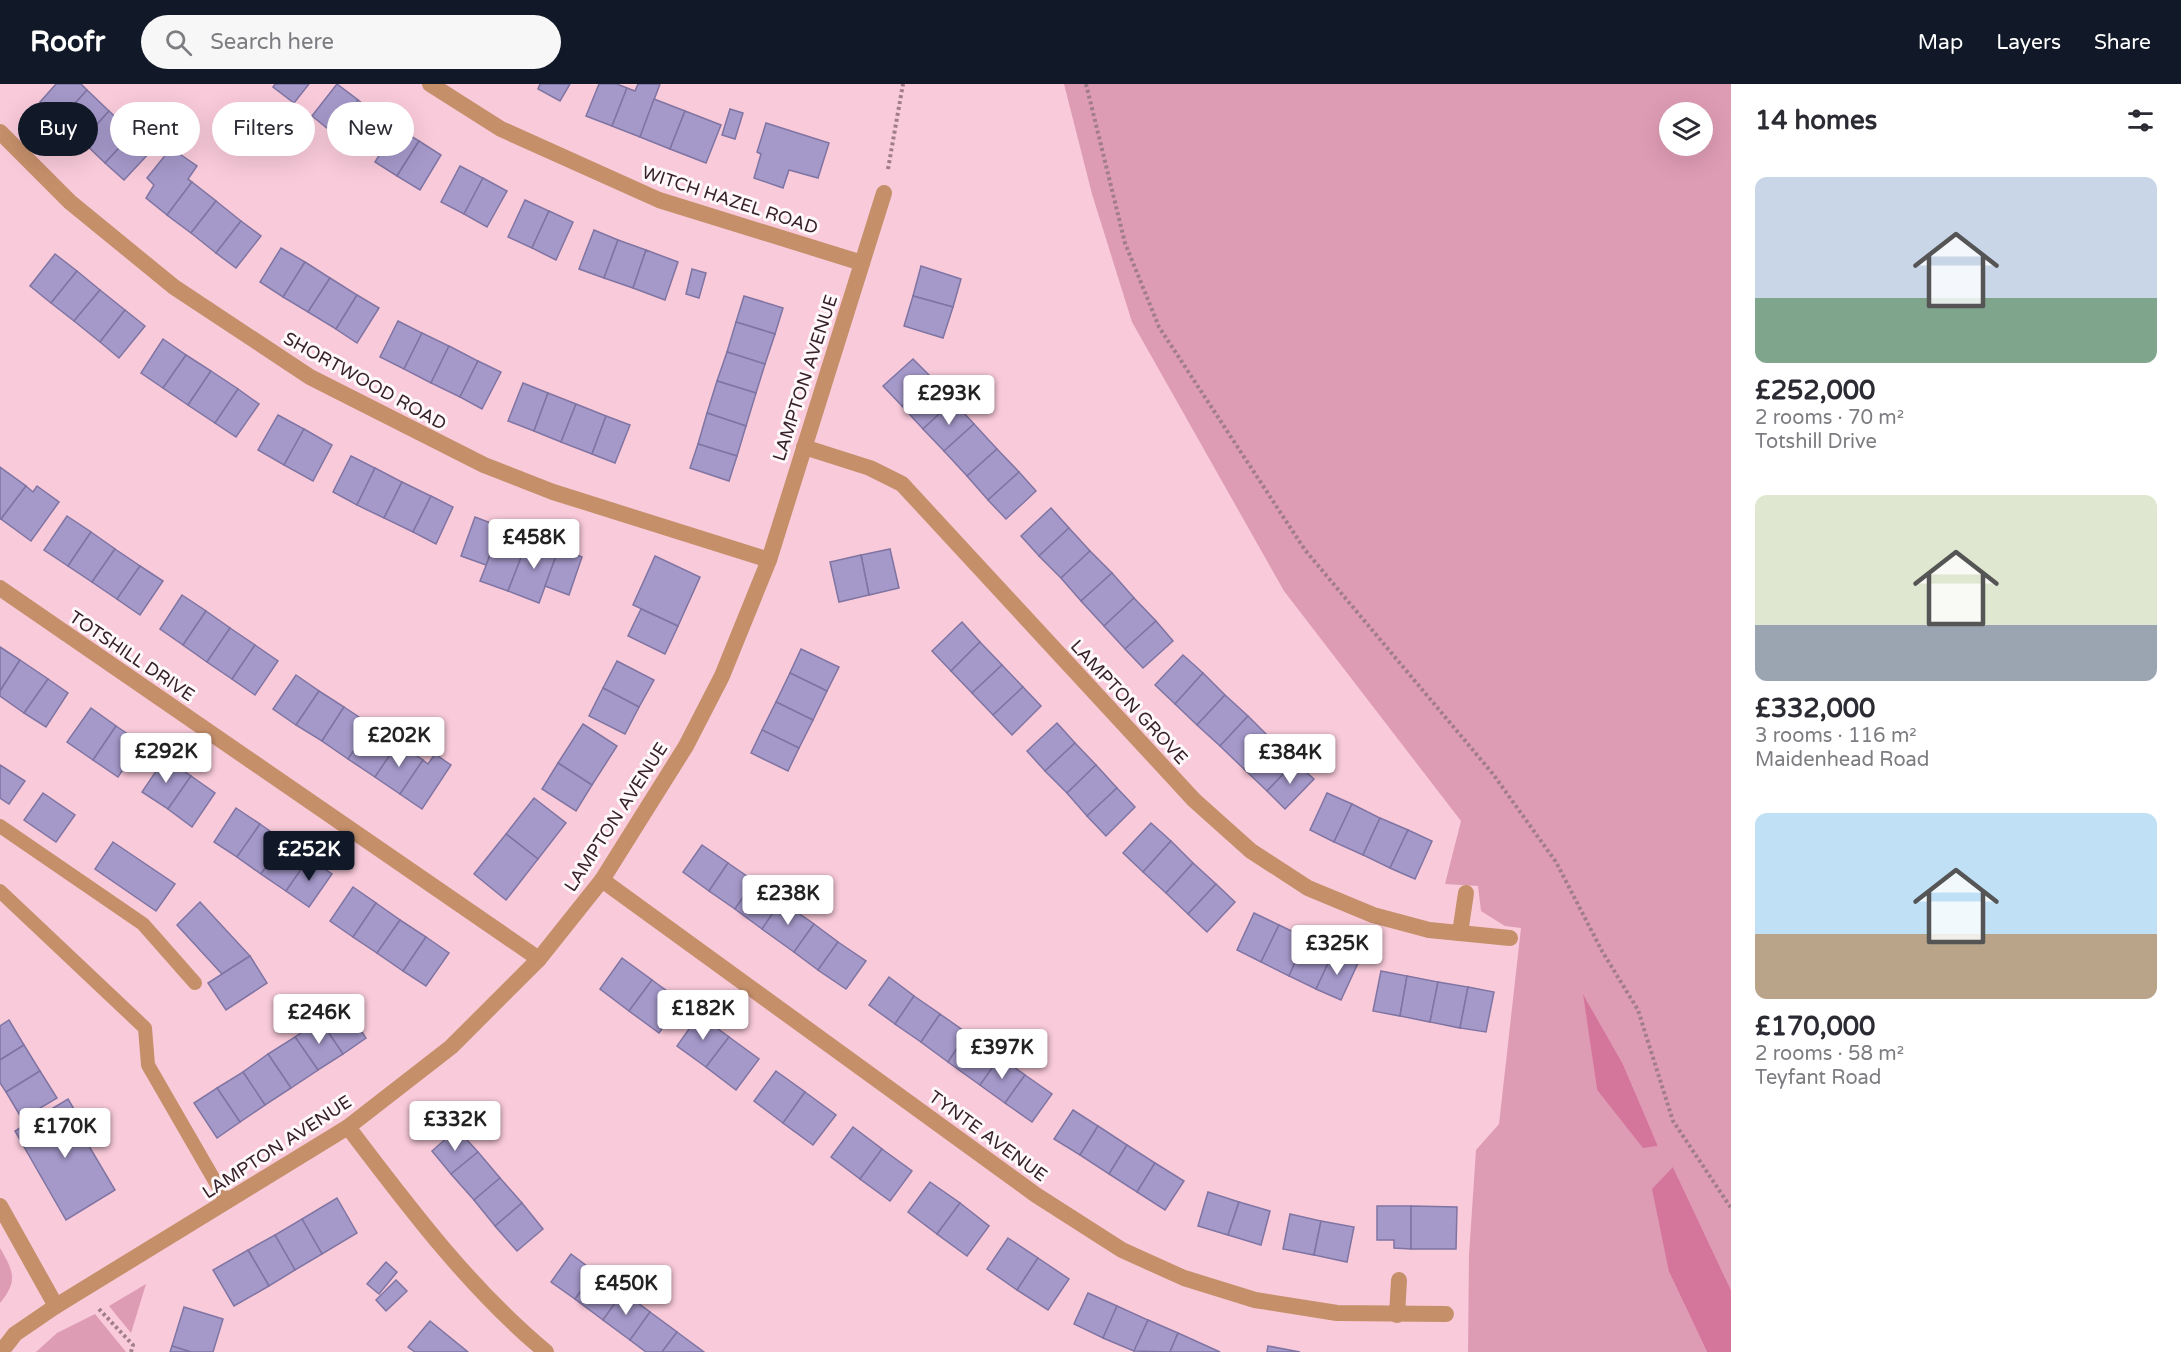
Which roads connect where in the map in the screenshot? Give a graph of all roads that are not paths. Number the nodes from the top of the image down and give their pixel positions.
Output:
1 (430, 84) edge
2 (0, 132) edge
3 (885, 193) road end
4 (862, 263) junction
5 (804, 447) junction
6 (769, 560) junction
7 (0, 588) edge
8 (0, 826) edge
9 (602, 880) junction
10 (0, 891) edge
11 (1466, 894) dead end
12 (1460, 933) junction
13 (1510, 938) dead end
14 (539, 959) junction
15 (195, 982) dead end
16 (348, 1127) junction
17 (227, 1202) junction
18 (0, 1206) edge
19 (1399, 1280) dead end
20 (56, 1306) junction
21 (1446, 1314) dead end
22 (1398, 1315) junction
23 (1, 1352) edge
24 (546, 1352) edge

1 - 4 street, WITCH HAZEL ROAD
2 - 6 street, SHORTWOOD ROAD
3 - 4 street, LAMPTON AVENUE
4 - 5 street, LAMPTON AVENUE
5 - 6 street, LAMPTON AVENUE
5 - 12 street, LAMPTON GROVE
6 - 9 street, LAMPTON AVENUE
7 - 14 street, TOTSHILL DRIVE
8 - 15 lane
9 - 14 street, LAMPTON AVENUE
9 - 22 street, TYNTE AVENUE
10 - 17 lane
11 - 12 street
12 - 13 street, LAMPTON GROVE
14 - 16 street, LAMPTON AVENUE
16 - 17 street, LAMPTON AVENUE
16 - 24 street
17 - 20 street, LAMPTON AVENUE
18 - 20 street
19 - 22 street
20 - 23 street, LAMPTON AVENUE
21 - 22 street, TYNTE AVENUE

